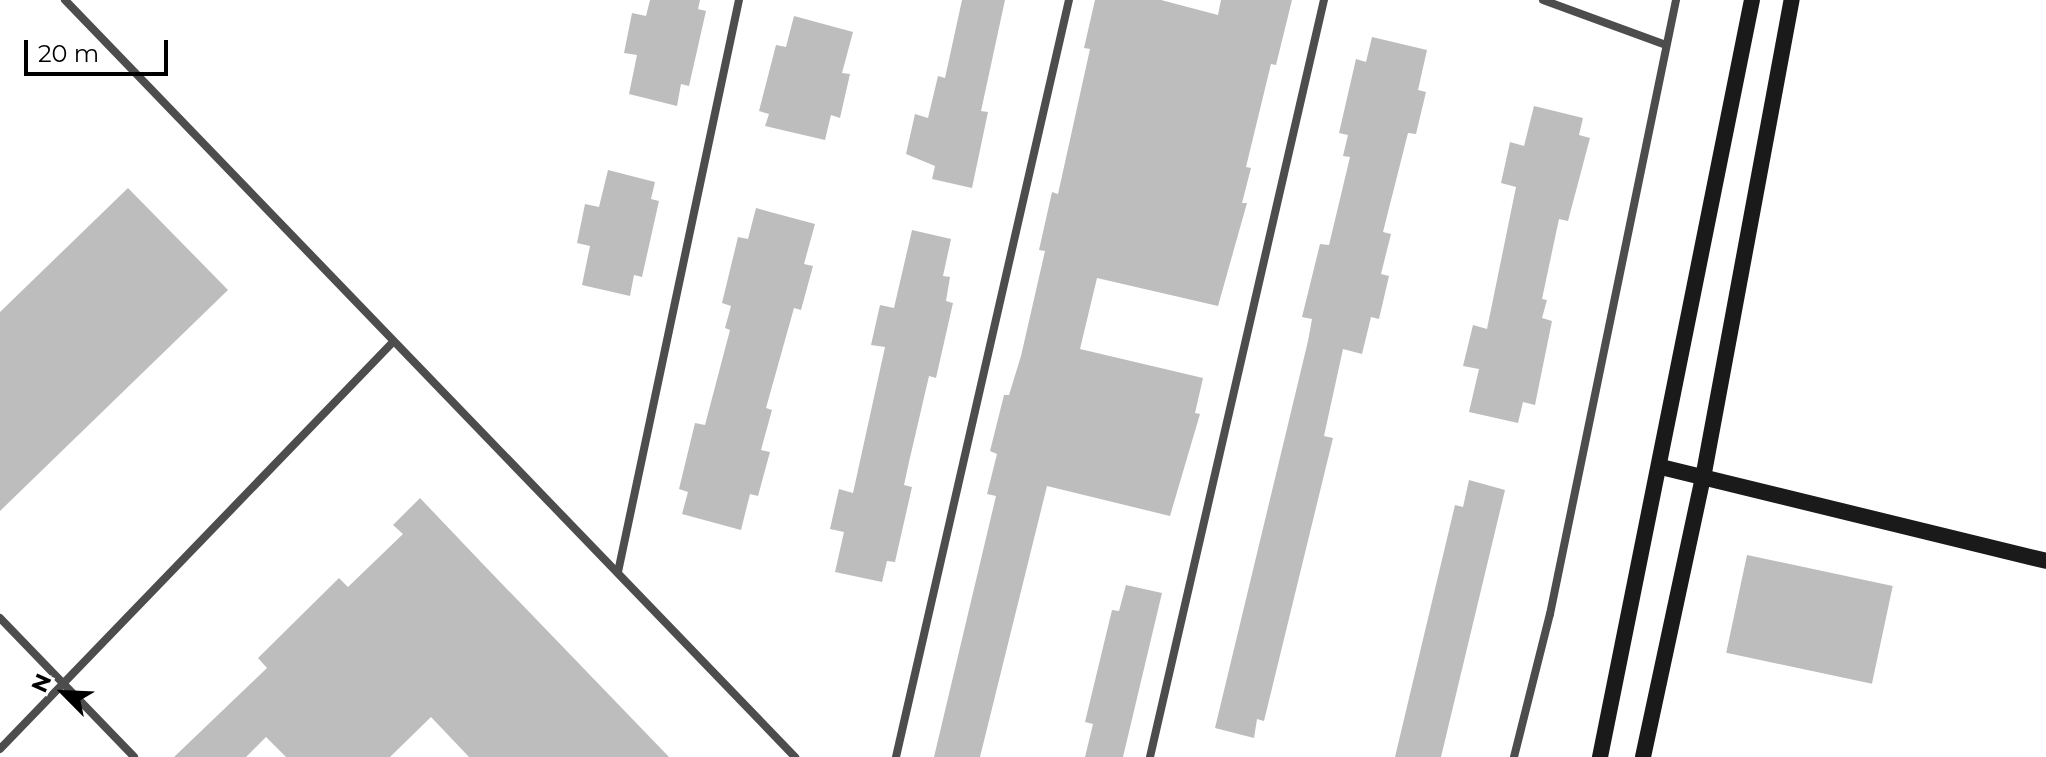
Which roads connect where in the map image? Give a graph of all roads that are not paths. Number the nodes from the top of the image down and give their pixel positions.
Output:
1 (65, 0) edge
2 (739, 0) edge
3 (1069, 0) edge
4 (1324, 0) edge
5 (1543, 0) edge
6 (1676, 0) edge
7 (1752, 0) edge
8 (1792, 0) edge
9 (1666, 45) junction
10 (391, 344) junction
11 (1661, 467) junction
12 (1703, 478) junction
13 (2046, 561) edge
14 (618, 572) junction
15 (0, 618) edge
16 (63, 684) junction
17 (0, 749) edge
18 (134, 757) edge
19 (795, 757) edge
20 (896, 757) edge
21 (1150, 757) edge
22 (1514, 757) edge
23 (1600, 757) edge
24 (1643, 757) edge

1 - 10 street
2 - 14 street
3 - 20 street
4 - 21 street
5 - 9 street
6 - 9 street
7 - 11 main road
8 - 12 main road
9 - 22 street
10 - 14 street
10 - 16 street
11 - 12 main road
11 - 23 main road
12 - 13 main road
12 - 24 main road
14 - 19 street
15 - 16 street
16 - 17 street
16 - 18 street

